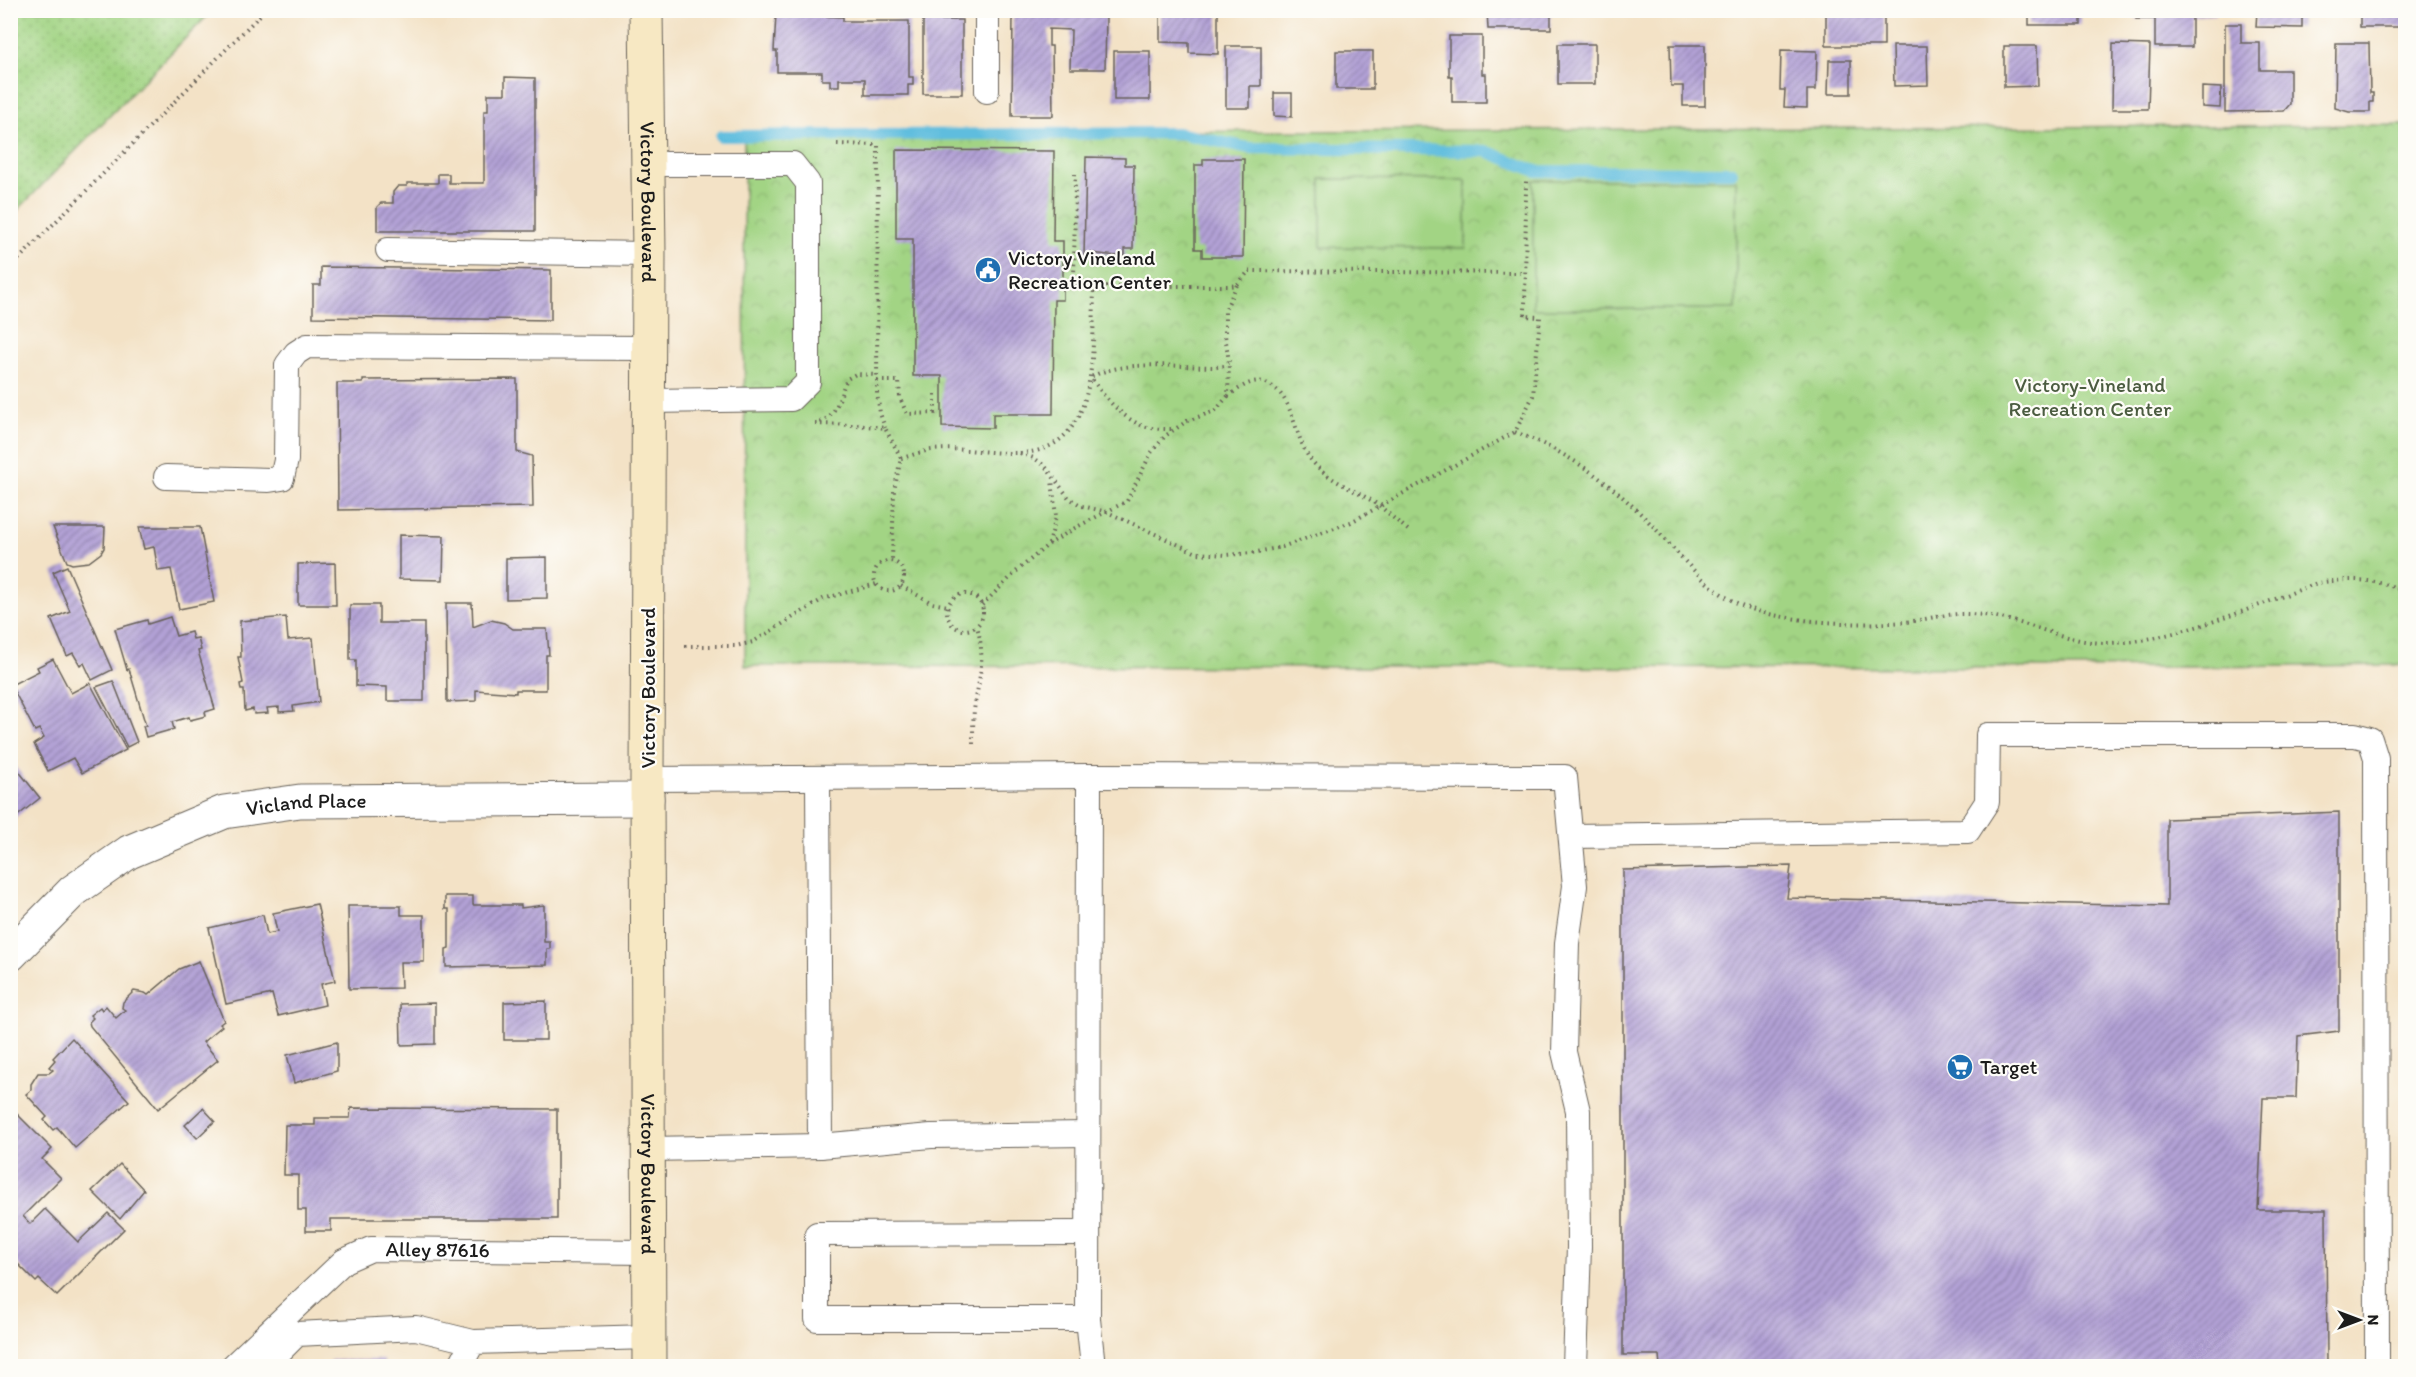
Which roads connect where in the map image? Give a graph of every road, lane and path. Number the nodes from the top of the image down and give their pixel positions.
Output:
1 (265, 10) edge
2 (646, 10) edge
3 (987, 10) edge
4 (987, 91) dead end
5 (837, 144) dead end
6 (647, 164) junction
7 (1075, 174) dead end
8 (1526, 178) dead end
9 (388, 250) dead end
10 (649, 254) junction
11 (10, 268) edge
12 (1525, 273) junction
13 (1237, 285) junction
14 (1094, 286) junction
15 (649, 348) junction
16 (1229, 362) junction
17 (877, 375) junction
18 (1091, 377) junction
19 (877, 381) junction
20 (936, 392) dead end
21 (1228, 396) junction
22 (649, 401) junction
23 (885, 428) junction
24 (1172, 430) junction
25 (1515, 432) junction
26 (1020, 453) junction
27 (901, 458) junction
28 (166, 477) dead end
29 (1052, 478) junction
30 (1379, 506) junction
31 (1107, 512) junction
32 (1408, 530) dead end
33 (1049, 544) junction
34 (892, 561) junction
35 (876, 584) junction
36 (901, 586) junction
37 (2406, 592) edge
38 (982, 605) junction
39 (948, 606) junction
40 (977, 626) junction
41 (648, 646) junction
42 (1089, 776) junction
43 (972, 778) junction
44 (818, 779) junction
45 (647, 789) junction
46 (1571, 836) junction
47 (10, 955) edge
48 (1088, 1134) junction
49 (820, 1146) junction
50 (649, 1149) junction
51 (1088, 1233) junction
52 (649, 1252) junction
53 (1088, 1319) junction
54 (474, 1342) junction
55 (649, 1352) edge
56 (234, 1366) edge
57 (268, 1366) edge
58 (460, 1366) edge
59 (1093, 1366) edge
60 (1575, 1366) edge
61 (2377, 1366) edge

1 - 11 path
2 - 6 main road, Victory Boulevard
3 - 4 lane
5 - 17 path
6 - 10 main road, Victory Boulevard
6 - 22 lane
7 - 14 path
8 - 12 path
9 - 10 lane
10 - 15 main road, Victory Boulevard
12 - 13 path
12 - 25 path
13 - 14 path
13 - 16 path
14 - 18 path
15 - 22 main road, Victory Boulevard
15 - 28 lane
16 - 18 path
16 - 21 path
17 - 19 path
17 - 23 path
18 - 24 path
18 - 26 path
19 - 20 path
19 - 23 path
21 - 24 path
21 - 30 path
22 - 41 main road, Victory Boulevard
23 - 27 path
24 - 31 path
25 - 30 path
25 - 37 path
26 - 27 path
26 - 29 path
27 - 34 path
29 - 31 path
29 - 33 path
30 - 31 path
30 - 32 path
31 - 33 path
33 - 38 path
34 - 35 path
34 - 36 path
35 - 36 path
35 - 41 path
36 - 39 path
38 - 39 path
38 - 40 path
39 - 40 path
40 - 43 path
41 - 45 main road, Victory Boulevard
42 - 43 lane
42 - 46 lane
42 - 48 lane
43 - 44 lane
44 - 45 lane
44 - 49 lane
45 - 47 street, Vicland Place
45 - 50 main road, Victory Boulevard
46 - 60 lane
46 - 61 lane
48 - 49 lane
48 - 51 lane
49 - 50 lane
50 - 52 main road, Victory Boulevard
51 - 53 lane
51 - 53 lane
52 - 55 main road, Victory Boulevard
52 - 56 lane, Alley 87616
53 - 59 lane
54 - 55 lane
54 - 57 lane
54 - 58 lane

